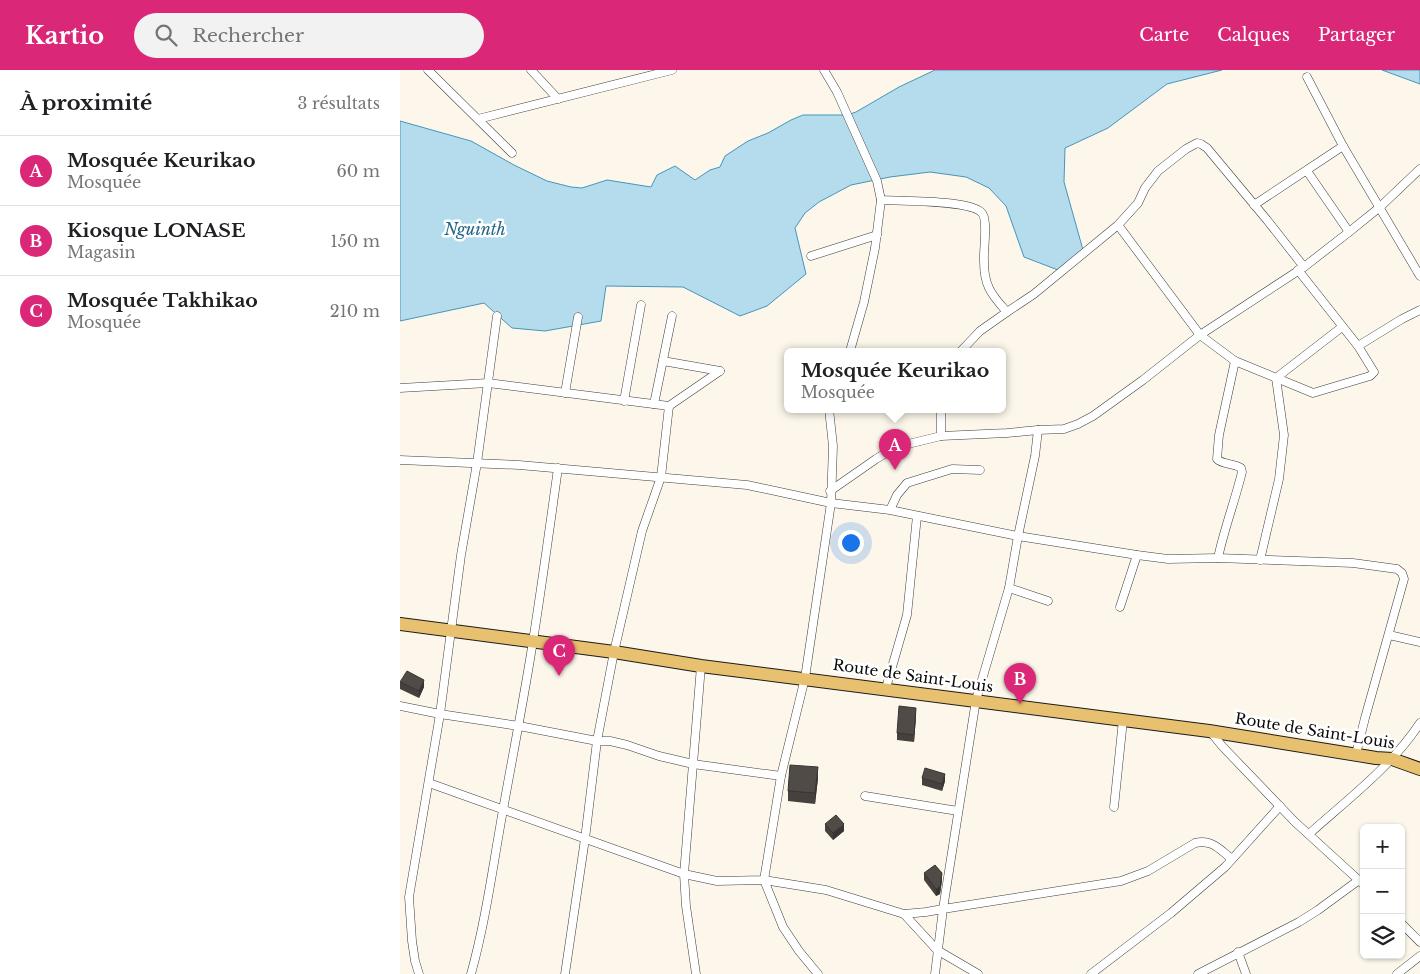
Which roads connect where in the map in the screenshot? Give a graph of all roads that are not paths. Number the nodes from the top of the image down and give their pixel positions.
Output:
1 (428, 70) edge
2 (672, 70) edge
3 (824, 70) edge
4 (533, 71) edge
5 (1307, 77) dead end
6 (558, 99) junction
7 (478, 119) junction
8 (1343, 146) junction
9 (512, 152) dead end
10 (1420, 169) edge
11 (1307, 171) junction
12 (881, 200) junction
13 (1254, 205) junction
14 (1380, 207) junction
15 (1118, 225) junction
16 (1350, 232) junction
17 (877, 235) junction
18 (811, 256) dead end
19 (1418, 266) edge
20 (1301, 269) junction
21 (1420, 276) edge
22 (641, 305) dead end
23 (1420, 310) edge
24 (1007, 312) junction
25 (497, 316) dead end
26 (672, 316) dead end
27 (578, 317) dead end
28 (1342, 327) junction
29 (1200, 335) junction
30 (1358, 346) junction
31 (851, 348) edge
32 (964, 348) edge
33 (663, 361) junction
34 (1235, 361) junction
35 (1276, 378) junction
36 (488, 383) junction
37 (400, 388) edge
38 (565, 393) junction
39 (624, 401) junction
40 (654, 404) junction
41 (669, 406) junction
42 (830, 413) edge
43 (941, 413) edge
44 (1038, 430) junction
45 (942, 436) junction
46 (400, 460) edge
47 (477, 463) junction
48 (558, 468) junction
49 (980, 470) dead end
50 (661, 477) junction
51 (830, 491) junction
52 (830, 502) junction
53 (890, 510) junction
54 (917, 516) junction
55 (1018, 536) junction
56 (1137, 556) junction
57 (1218, 558) junction
58 (1260, 560) junction
59 (1009, 588) junction
60 (1048, 601) dead end
61 (1120, 607) dead end
62 (400, 624) edge
63 (452, 630) junction
64 (1389, 635) junction
65 (533, 640) junction
66 (1420, 642) edge
67 (614, 652) junction
68 (701, 666) junction
69 (805, 678) junction
70 (886, 688) junction
71 (976, 700) junction
72 (400, 706) edge
73 (440, 714) junction
74 (1123, 720) junction
75 (1420, 723) edge
76 (519, 726) junction
77 (1210, 731) junction
78 (597, 741) junction
79 (1356, 754) junction
80 (1392, 759) junction
81 (694, 764) junction
82 (1420, 768) edge
83 (781, 776) junction
84 (429, 783) junction
85 (865, 796) dead end
86 (1280, 806) junction
87 (1114, 807) dead end
88 (503, 810) junction
89 (958, 812) junction
90 (1308, 834) junction
91 (585, 839) junction
92 (1232, 859) junction
93 (684, 874) junction
94 (764, 880) junction
95 (1360, 882) edge
96 (1360, 884) edge
97 (400, 895) edge
98 (410, 897) junction
99 (943, 909) junction
100 (904, 914) junction
101 (1405, 927) edge
102 (1420, 942) edge
103 (937, 950) junction
104 (1238, 952) junction
105 (1420, 956) edge
106 (1201, 973) edge
107 (419, 974) edge
108 (471, 974) edge
109 (565, 974) edge
110 (696, 974) edge
111 (818, 974) edge
112 (935, 974) edge
113 (978, 974) edge
114 (1091, 974) edge
115 (1246, 974) edge
116 (1397, 974) edge

1 - 7 street
2 - 6 street
3 - 12 street
4 - 6 street
5 - 8 street
6 - 7 street
7 - 9 street
8 - 11 street
8 - 14 street
10 - 14 street
11 - 13 street
11 - 16 street
12 - 17 street
12 - 24 street
13 - 15 street
13 - 20 street
14 - 16 street
14 - 19 street
15 - 24 street
15 - 29 street
16 - 20 street
17 - 18 street
17 - 31 street
19 - 21 street
20 - 28 street
20 - 29 street
22 - 39 street
23 - 30 street
24 - 32 street
25 - 36 street
26 - 33 street
27 - 38 street
28 - 30 street
28 - 35 street
29 - 34 street
29 - 44 street
30 - 35 street
33 - 40 street
33 - 41 street
34 - 35 street
34 - 57 street
35 - 58 street
36 - 37 street
36 - 38 street
36 - 47 street
38 - 39 street
39 - 40 street
40 - 41 street
41 - 50 street
42 - 51 street
43 - 45 street
44 - 45 street
44 - 55 street
45 - 51 street
46 - 47 street
47 - 48 street
47 - 63 street
48 - 50 street
48 - 65 street
49 - 53 street
50 - 52 street
50 - 67 street
51 - 52 street
52 - 53 street
52 - 69 street
53 - 54 street
54 - 55 street
54 - 70 street
55 - 56 street
55 - 59 street
56 - 57 street
56 - 61 street
57 - 58 street
58 - 64 street
59 - 60 street
59 - 71 street
62 - 63 main road, Route de Saint-Louis
63 - 65 main road, Route de Saint-Louis
63 - 73 street
64 - 66 street
64 - 79 street
65 - 67 main road, Route de Saint-Louis
65 - 76 street
67 - 68 main road, Route de Saint-Louis
67 - 78 street
68 - 69 main road, Route de Saint-Louis
68 - 81 street
69 - 70 main road, Route de Saint-Louis
69 - 83 street
70 - 71 main road, Route de Saint-Louis
71 - 74 main road, Route de Saint-Louis
71 - 89 street
72 - 73 street
73 - 76 street
73 - 84 street
74 - 77 main road, Route de Saint-Louis
74 - 87 street
75 - 80 street
76 - 78 street
76 - 88 street
77 - 79 main road, Route de Saint-Louis
77 - 86 street
78 - 81 street
78 - 91 street
79 - 80 main road, Route de Saint-Louis
80 - 82 main road, Route de Saint-Louis
80 - 90 street
81 - 83 street
81 - 93 street
83 - 94 street
84 - 88 street
84 - 98 street
85 - 89 street
86 - 90 street
86 - 92 street
88 - 91 street
88 - 108 street
89 - 99 street
90 - 95 street
91 - 93 street
91 - 109 street
92 - 99 street
92 - 114 street
93 - 94 street
93 - 110 street
94 - 100 street
94 - 111 street
96 - 104 street
97 - 98 street
98 - 107 street
99 - 100 street
99 - 103 street
100 - 103 street
101 - 102 street
103 - 112 street
103 - 113 street
104 - 106 street
104 - 115 street
105 - 116 street

